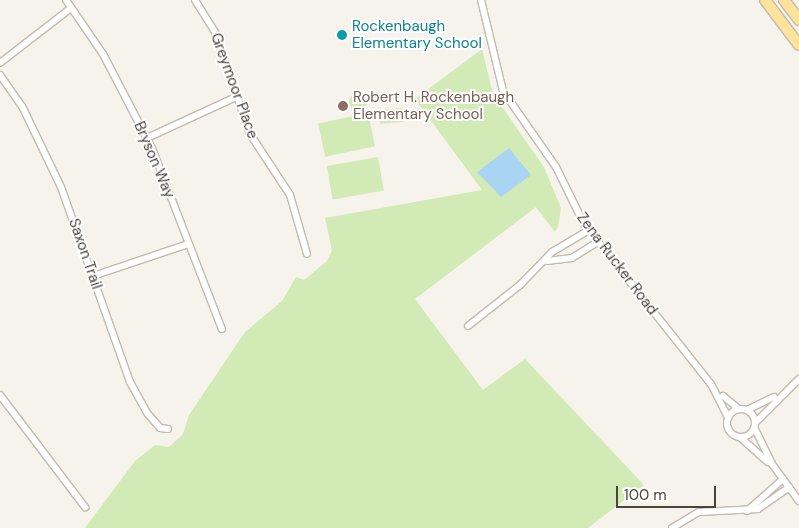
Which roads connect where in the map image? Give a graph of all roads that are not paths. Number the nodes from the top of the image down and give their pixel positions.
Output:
1 (66, 0) edge
2 (195, 0) edge
3 (481, 0) edge
4 (765, 0) edge
5 (784, 0) edge
6 (71, 8) junction
7 (799, 20) edge
8 (799, 45) edge
9 (0, 63) edge
10 (0, 76) edge
11 (236, 97) junction
12 (147, 138) junction
13 (589, 230) junction
14 (598, 242) junction
15 (188, 244) junction
16 (568, 244) junction
17 (307, 254) dead end
18 (572, 258) junction
19 (547, 261) junction
20 (93, 276) junction
21 (468, 326) dead end
22 (222, 329) dead end
23 (799, 379) edge
24 (711, 384) junction
25 (0, 395) edge
26 (777, 396) junction
27 (739, 409) junction
28 (747, 410) junction
29 (728, 418) junction
30 (756, 422) junction
31 (168, 429) dead end
32 (755, 429) junction
33 (740, 438) junction
34 (772, 464) junction
35 (783, 479) junction
36 (789, 487) junction
37 (799, 501) edge
38 (85, 507) dead end
39 (747, 511) junction
40 (672, 528) edge

1 - 6 street, Bryson Way
2 - 11 street, Greymoor Place
3 - 13 street, Zena Rucker Road
4 - 8 main road
5 - 7 main road
6 - 9 street
6 - 12 street, Bryson Way
10 - 20 street, Saxon Trail
11 - 12 street
11 - 17 street, Greymoor Place
12 - 15 street, Bryson Way
13 - 14 street, Zena Rucker Road
13 - 16 street
14 - 18 street
14 - 24 street, Zena Rucker Road
15 - 20 street
15 - 22 street, Bryson Way
16 - 18 street
16 - 19 street
18 - 19 street
19 - 21 street
20 - 31 street, Saxon Trail
23 - 26 street
24 - 27 street, Zena Rucker Road
24 - 29 street, Zena Rucker Road
25 - 38 street
26 - 28 street
26 - 30 street
27 - 28 street
27 - 29 street
28 - 30 street
29 - 33 street
30 - 32 street
32 - 33 street
32 - 34 street
33 - 34 street
34 - 35 street
35 - 36 street
35 - 39 street
36 - 37 street
36 - 39 street
39 - 40 street

